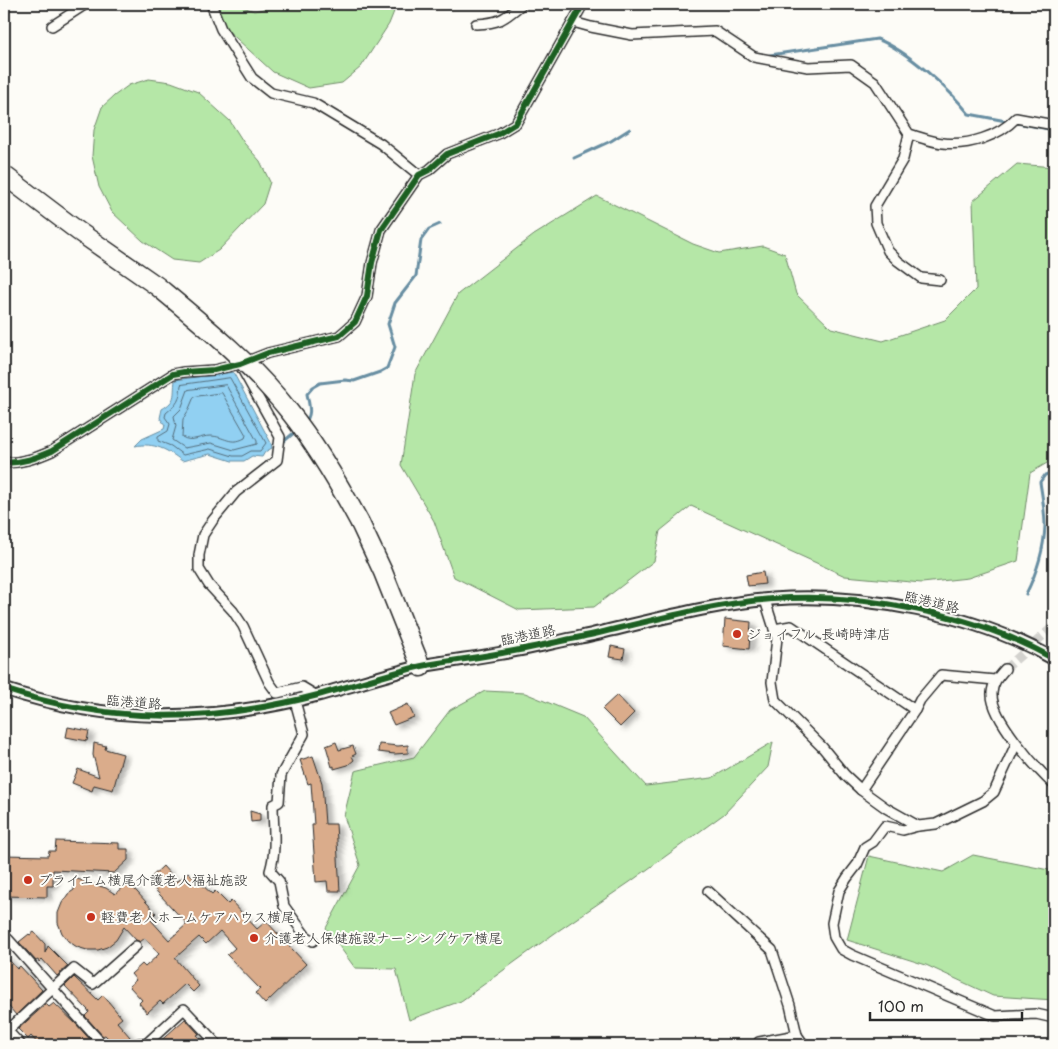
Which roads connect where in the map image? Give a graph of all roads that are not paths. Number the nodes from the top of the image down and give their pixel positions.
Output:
1 (86, 4) edge
2 (211, 4) edge
3 (522, 4) edge
4 (583, 4) edge
5 (573, 22) junction
6 (476, 24) dead end
7 (52, 26) dead end
8 (1054, 125) edge
9 (909, 134) junction
10 (419, 175) junction
11 (4, 176) edge
12 (940, 280) dead end
13 (240, 364) junction
14 (4, 463) edge
15 (766, 600) junction
16 (774, 629) junction
17 (1054, 659) edge
18 (421, 666) junction
19 (1005, 670) tunnel mouth
20 (995, 680) junction
21 (4, 689) edge
22 (317, 696) junction
23 (295, 701) junction
24 (915, 710) junction
25 (1016, 744) junction
26 (1054, 785) edge
27 (861, 790) junction
28 (918, 826) junction
29 (708, 891) dead end
30 (313, 941) dead end
31 (4, 943) edge
32 (136, 946) dead end
33 (52, 989) junction
34 (1054, 1018) edge
35 (6, 1029) edge
36 (797, 1035) junction
37 (21, 1045) edge
38 (103, 1045) edge
39 (133, 1045) edge
40 (145, 1045) edge
41 (218, 1045) edge
42 (758, 1045) edge
43 (804, 1045) edge

1 - 7 street
2 - 10 street
3 - 6 street
4 - 5 street
5 - 9 street
5 - 10 street
8 - 9 street
9 - 12 street
10 - 13 street
11 - 18 highway, bridge
13 - 14 street
13 - 22 street
15 - 16 street
15 - 17 street, 臨港道路
15 - 18 street, 臨港道路
16 - 24 street
16 - 27 street
18 - 22 street, 臨港道路
19 - 20 street
20 - 24 street
20 - 25 street
21 - 23 street, 臨港道路
22 - 23 street, 臨港道路
23 - 30 street
24 - 27 street
25 - 26 street
25 - 28 street
27 - 28 street
28 - 34 street
29 - 36 street
31 - 33 street
32 - 33 street
33 - 35 street
33 - 38 street
35 - 37 street
36 - 42 street
36 - 43 street
39 - 40 street
40 - 41 street

